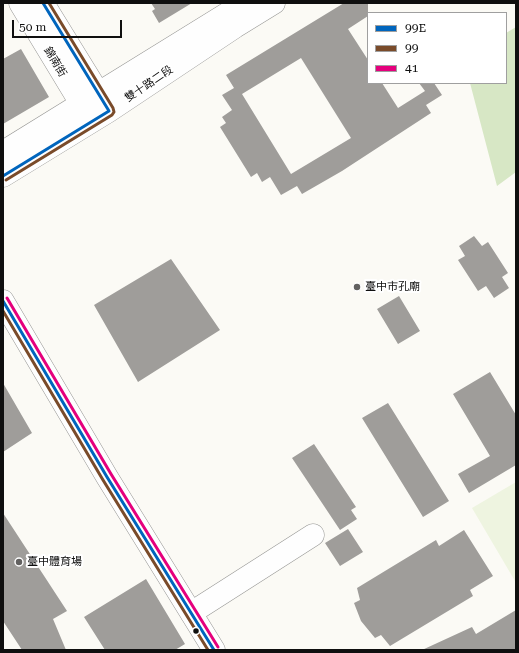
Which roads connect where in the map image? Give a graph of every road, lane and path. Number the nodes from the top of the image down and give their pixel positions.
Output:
1 (20, 3) edge
2 (43, 3) edge
3 (244, 3) edge
4 (274, 3) edge
5 (95, 107) junction
6 (3, 152) edge
7 (3, 176) edge
8 (3, 301) edge
9 (313, 535) dead end
10 (191, 614) junction
11 (214, 650) edge

1 - 5 street, 錦南街
2 - 5 street, 錦南街
3 - 5 street, 雙十路二段
4 - 5 street, 雙十路二段
5 - 6 street, 雙十路二段
5 - 7 street, 雙十路二段
8 - 10 street
9 - 10 street
10 - 11 street

